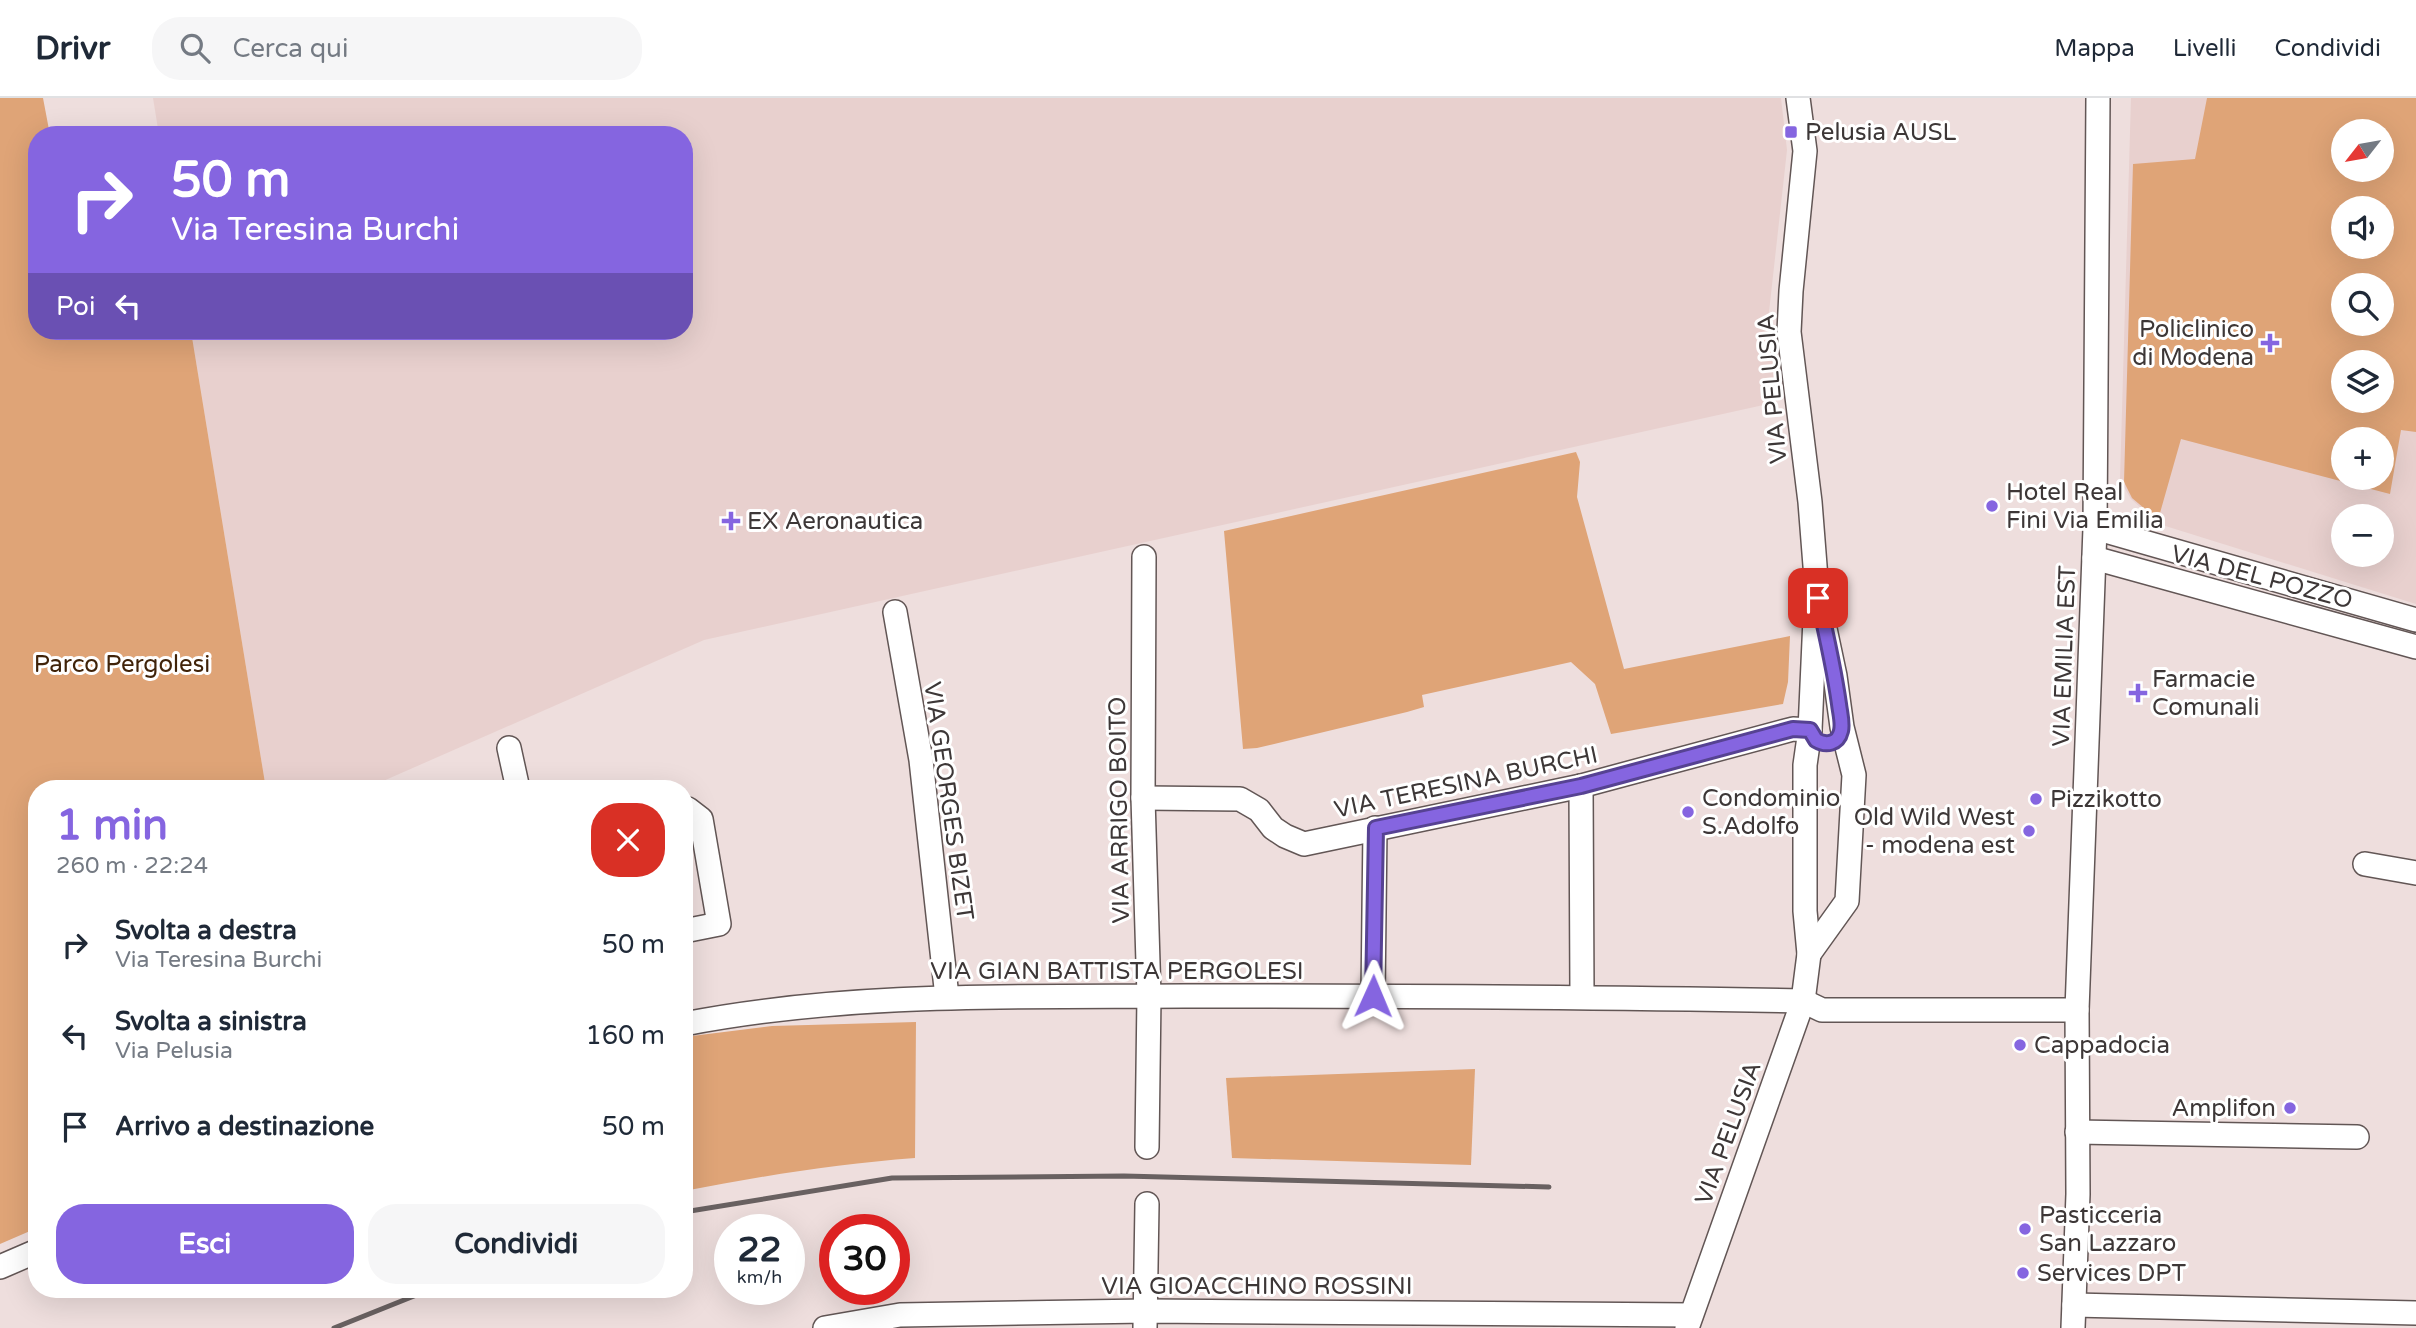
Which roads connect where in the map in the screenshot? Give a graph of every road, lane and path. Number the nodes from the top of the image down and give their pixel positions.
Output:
1 (1798, 98) edge
2 (2098, 98) edge
3 (2095, 528) junction
4 (1144, 557) dead end
5 (2094, 558) junction
6 (1817, 591) junction
7 (2323, 594) junction
8 (895, 612) dead end
9 (2314, 619) junction
10 (2416, 620) edge
11 (2416, 647) edge
12 (1842, 727) junction
13 (1810, 730) junction
14 (509, 748) dead end
15 (516, 780) edge
16 (1581, 786) junction
17 (1143, 798) junction
18 (693, 812) edge
19 (1376, 828) junction
20 (2365, 864) dead end
21 (2416, 873) edge
22 (693, 929) edge
23 (1809, 954) junction
24 (1149, 996) junction
25 (1373, 996) junction
26 (1582, 996) junction
27 (947, 997) junction
28 (1803, 1001) junction
29 (2077, 1010) junction
30 (693, 1022) edge
31 (2077, 1132) junction
32 (2357, 1137) dead end
33 (1147, 1147) dead end
34 (1147, 1204) dead end
35 (28, 1255) edge
36 (0, 1266) edge
37 (2074, 1305) junction
38 (2416, 1313) edge
39 (1145, 1320) edge
40 (1689, 1321) edge
41 (825, 1328) edge
42 (2073, 1328) edge

1 - 6 street, VIA PELUSIA
2 - 3 street, VIA EMILIA EST
3 - 5 street, VIA EMILIA EST
3 - 7 street, VIA DEL POZZO
4 - 17 street, VIA ARRIGO BOITO
5 - 9 street, VIA DEL POZZO
5 - 29 street, VIA EMILIA EST
6 - 12 street, VIA PELUSIA
6 - 13 street, VIA PELUSIA
7 - 9 street, VIA DEL POZZO
7 - 10 street, VIA DEL POZZO
8 - 27 street, VIA GEORGES BIZET
9 - 11 street, VIA DEL POZZO
12 - 13 street
12 - 23 street, VIA PELUSIA
13 - 16 street, VIA TERESINA BURCHI
13 - 23 street, VIA PELUSIA
14 - 15 street
16 - 19 street, VIA TERESINA BURCHI
16 - 26 street
17 - 19 street, VIA TERESINA BURCHI
17 - 24 street, VIA ARRIGO BOITO
18 - 22 street
19 - 25 street
20 - 21 street
23 - 28 street, VIA PELUSIA
24 - 25 street, VIA GIAN BATTISTA PERGOLESI
24 - 27 street, VIA GIAN BATTISTA PERGOLESI
24 - 33 street, VIA ARRIGO BOITO
25 - 26 street, VIA GIAN BATTISTA PERGOLESI
26 - 28 street, VIA GIAN BATTISTA PERGOLESI
27 - 30 street, VIA GIAN BATTISTA PERGOLESI
28 - 29 street, VIA GIAN BATTISTA PERGOLESI
28 - 40 street, VIA PELUSIA
29 - 31 street, VIA EMILIA EST
31 - 32 street
31 - 37 street, VIA EMILIA EST
34 - 39 street
35 - 36 street
37 - 38 street
37 - 42 street, VIA EMILIA EST
39 - 40 street, VIA GIOACCHINO ROSSINI
39 - 41 street, VIA GIOACCHINO ROSSINI

